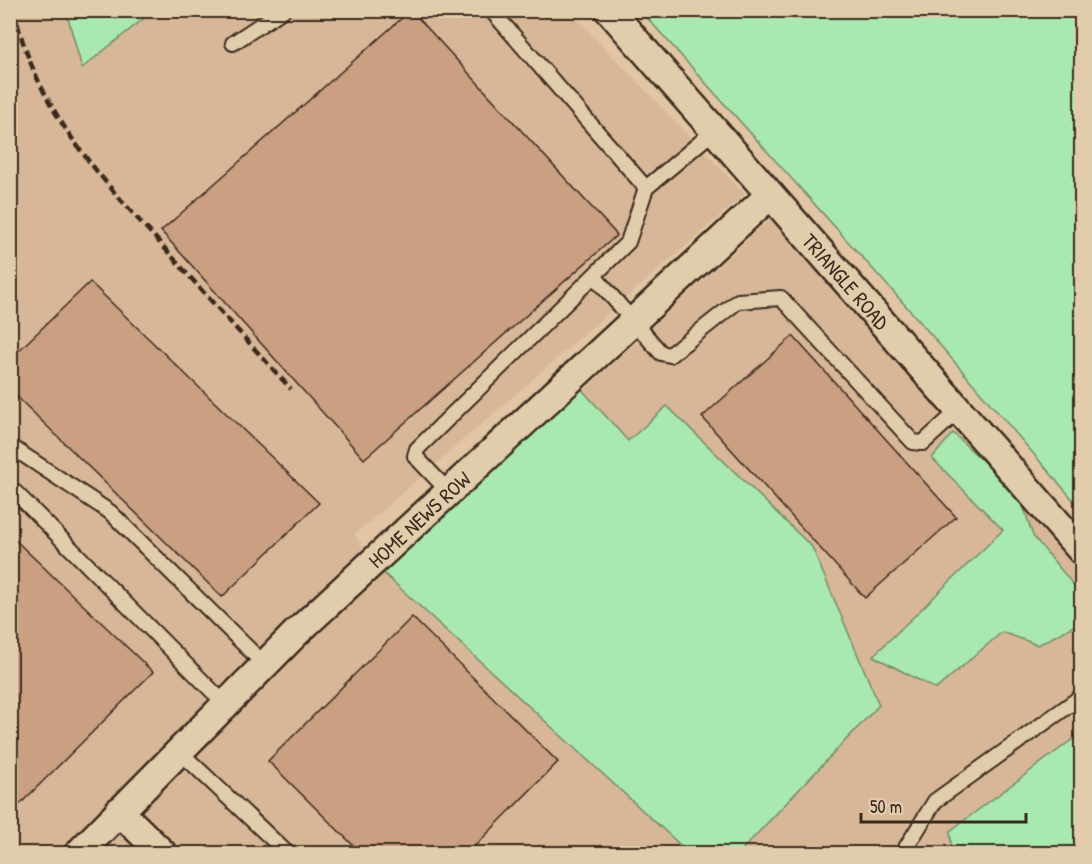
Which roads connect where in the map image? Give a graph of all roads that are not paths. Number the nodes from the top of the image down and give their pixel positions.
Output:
1 (283, 10) edge
2 (491, 10) edge
3 (609, 10) edge
4 (233, 43) dead end
5 (714, 131) junction
6 (646, 188) junction
7 (770, 195) junction
8 (594, 276) junction
9 (633, 321) junction
10 (958, 411) junction
11 (10, 446) edge
12 (10, 487) edge
13 (449, 492) junction
14 (1082, 551) edge
15 (265, 665) junction
16 (1082, 696) edge
17 (225, 704) junction
18 (179, 751) junction
19 (119, 811) junction
20 (78, 854) edge
21 (163, 854) edge
22 (288, 854) edge
23 (902, 854) edge

1 - 4 lane
2 - 6 lane
3 - 5 street, TRIANGLE ROAD
5 - 6 lane
5 - 7 street, TRIANGLE ROAD
6 - 8 lane
7 - 9 street, HOME NEWS ROW
7 - 10 street, TRIANGLE ROAD
8 - 9 lane
8 - 13 lane
9 - 10 lane
9 - 13 street, HOME NEWS ROW
10 - 14 street, TRIANGLE ROAD
11 - 15 lane
12 - 17 lane
13 - 15 street, HOME NEWS ROW
15 - 17 street, HOME NEWS ROW
16 - 23 lane
17 - 18 street, HOME NEWS ROW
18 - 19 street, HOME NEWS ROW
18 - 22 lane
19 - 20 street, HOME NEWS ROW
19 - 21 street

